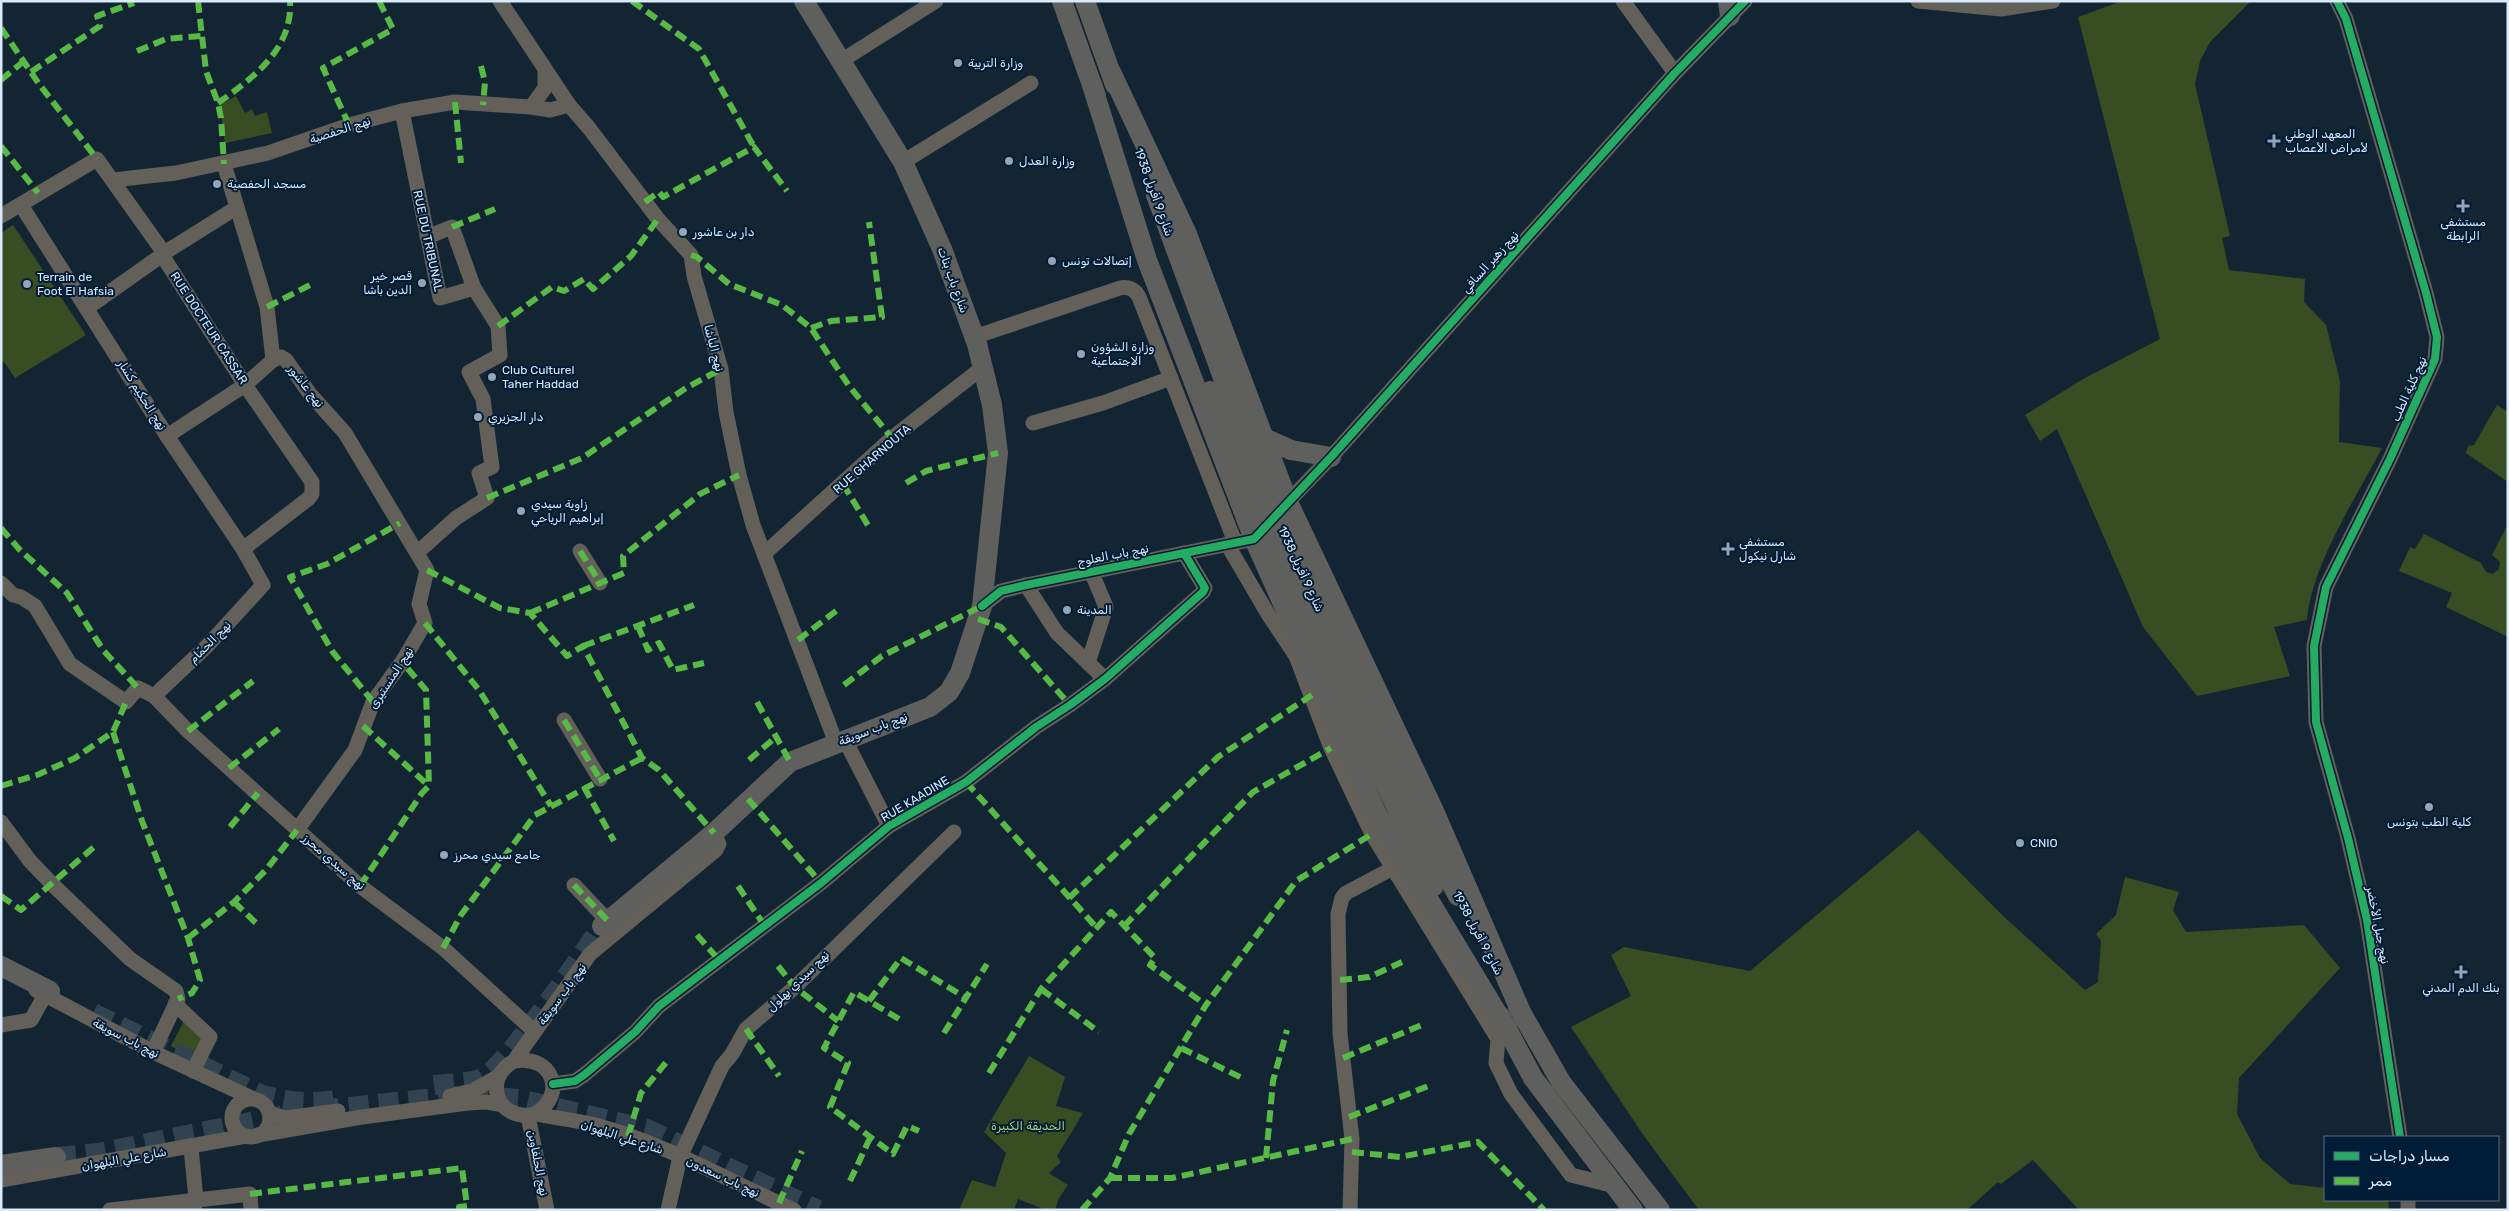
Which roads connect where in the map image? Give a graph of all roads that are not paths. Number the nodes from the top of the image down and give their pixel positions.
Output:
1 (500, 1) edge
2 (804, 1) edge
3 (936, 1) edge
4 (1062, 1) edge
5 (1085, 1) edge
6 (1623, 1) edge
7 (1745, 1) edge
8 (1918, 1) edge
9 (2053, 1) edge
10 (2337, 1) edge
11 (1729, 9) edge
12 (841, 61) junction
13 (545, 71) junction
14 (1111, 72) junction
15 (1675, 73) junction
16 (1031, 84) dead end
17 (1092, 85) junction
18 (569, 105) junction
19 (531, 107) junction
20 (402, 111) junction
21 (903, 162) junction
22 (224, 164) junction
23 (113, 180) junction
24 (21, 205) junction
25 (236, 208) junction
26 (1, 216) edge
27 (427, 237) junction
28 (163, 254) junction
29 (474, 288) junction
30 (87, 308) junction
31 (974, 336) junction
32 (273, 360) junction
33 (982, 368) junction
34 (1171, 378) junction
35 (246, 385) junction
36 (1218, 387) junction
37 (1033, 423) dead end
38 (167, 436) junction
39 (1264, 438) junction
40 (1331, 457) junction
41 (1288, 502) junction
42 (1239, 542) junction
43 (1308, 546) junction
44 (243, 550) junction
45 (580, 551) dead end
46 (418, 552) junction
47 (1184, 553) junction
48 (764, 554) junction
49 (428, 570) joint
50 (1092, 570) junction
51 (1, 583) edge
52 (600, 583) dead end
53 (263, 585) joint
54 (1026, 585) junction
55 (982, 598) junction
56 (7, 600) edge
57 (1088, 663) junction
58 (1105, 679) junction
59 (1344, 681) junction
60 (154, 696) junction
61 (564, 720) dead end
62 (2316, 722) joint
63 (840, 742) junction
64 (600, 779) dead end
65 (1, 822) edge
66 (889, 826) junction
67 (297, 830) junction
68 (954, 832) dead end
69 (714, 833) junction
70 (1393, 868) junction
71 (574, 885) dead end
72 (605, 923) joint
73 (1, 966) edge
74 (1, 970) edge
75 (47, 993) junction
76 (175, 1004) junction
77 (1524, 1019) junction
78 (1, 1025) edge
79 (1506, 1028) junction
80 (534, 1031) junction
81 (153, 1052) junction
82 (514, 1061) junction
83 (193, 1071) junction
84 (499, 1076) junction
85 (553, 1084) junction
86 (254, 1099) junction
87 (502, 1105) junction
88 (270, 1114) junction
89 (532, 1115) junction
90 (252, 1136) junction
91 (2400, 1136) edge
92 (191, 1148) junction
93 (56, 1157) tunnel mouth
94 (680, 1157) junction
95 (1, 1165) edge
96 (1, 1180) edge
97 (1615, 1186) junction
98 (251, 1202) edge
99 (195, 1204) edge
100 (110, 1210) edge
101 (547, 1210) edge
102 (668, 1210) edge
103 (794, 1210) edge
104 (1350, 1210) edge
105 (1633, 1210) edge
106 (1660, 1210) edge

1 - 13 street, نهج الباشا
2 - 12 main road, شارع باب بنات
3 - 12 street
4 - 17 main road, شارع 9 أفريل 1938
5 - 14 main road, شارع 9 أفريل 1938
6 - 15 street
7 - 11 street, نهج زهير السافي
8 - 9 street
10 - 62 street, نهج كلية الطب
11 - 15 street, نهج زهير السافي
12 - 21 main road, شارع باب بنات
13 - 18 street, نهج الباشا
13 - 19 street
14 - 36 main road, شارع 9 أفريل 1938
14 - 39 main road, شارع 9 أفريل 1938
15 - 40 street, نهج زهير السافي
16 - 21 street
17 - 36 main road, شارع 9 أفريل 1938
17 - 42 main road, شارع 9 أفريل 1938
18 - 19 street, نهج الحفصية
18 - 48 street, نهج الباشا
19 - 20 street, نهج الحفصية
20 - 22 street, نهج الحفصية
20 - 27 street, RUE DU TRIBUNAL
21 - 31 main road, شارع باب بنات
22 - 23 street, نهج الحفصية
22 - 25 street, نهج عاشور
23 - 24 street, RUE DOCTEUR CASSAR
23 - 28 street, RUE DOCTEUR CASSAR
24 - 26 street
24 - 30 street, نهج الحكيم كسّار
25 - 28 street
25 - 32 street, نهج عاشور
27 - 29 street
27 - 29 street, RUE DU TRIBUNAL
28 - 30 street
28 - 35 street, RUE DOCTEUR CASSAR
29 - 46 street
30 - 38 street, نهج الحكيم كسّار
31 - 33 main road, شارع باب بنات
31 - 34 street
32 - 35 street
32 - 46 street, نهج عاشور
33 - 48 street, RUE GHARNOUTA
33 - 55 main road, شارع باب بنات
34 - 37 street
34 - 42 street
35 - 38 street
35 - 44 street, RUE DOCTEUR CASSAR
36 - 59 main road, شارع 9 أفريل 1938, bridge
38 - 44 street, نهج الحكيم كسّار
39 - 40 main road
39 - 41 main road, شارع 9 أفريل 1938
40 - 41 street, نهج زهير السافي
41 - 42 street, نهج زهير السافي
41 - 43 main road, شارع 9 أفريل 1938
42 - 43 main road
42 - 47 street, نهج باب العلوج
42 - 70 street
42 - 79 main road, شارع 9 أفريل 1938
43 - 77 main road, شارع 9 أفريل 1938
44 - 53 street, نهج الحكيم كسّار
45 - 52 street
46 - 49 street, نهج عاشور
47 - 50 street, نهج باب العلوج
47 - 58 street, RUE KAADINE
48 - 63 street, نهج الباشا
49 - 67 street, نهج المنستيرى
50 - 54 street, نهج باب العلوج
50 - 57 street
51 - 56 street
53 - 60 street, نهج الحمّام
54 - 55 street, نهج باب العلوج
54 - 57 street
55 - 63 main road, نهج باب سويقة
56 - 60 street, نهج سيدي محرز
57 - 58 street
58 - 66 street, RUE KAADINE
59 - 77 main road, شارع 9 أفريل 1938
59 - 79 main road, شارع 9 أفريل 1938
60 - 67 street, نهج سيدي محرز
61 - 64 street
62 - 91 street, نهج جبل الأخضر
63 - 66 street, نهج الباشا
63 - 69 main road, نهج باب سويقة
65 - 76 street
66 - 85 street, RUE KAADINE
67 - 80 street, نهج سيدي محرز
68 - 94 street, نهج سيدي بهلول
69 - 72 main road, نهج باب سويقة
69 - 80 street, نهج باب سويقة
70 - 97 street
70 - 104 street
71 - 72 street
73 - 75 main road, نهج باب سويقة
74 - 75 street, نهج باب سويقة
75 - 78 street
75 - 81 street, نهج باب سويقة
76 - 81 street
76 - 83 street
77 - 106 main road, شارع 9 أفريل 1938
79 - 97 main road, شارع 9 أفريل 1938
80 - 82 street, نهج باب سويقة
81 - 83 street, نهج باب سويقة
82 - 84 street
82 - 85 street
83 - 86 street, نهج باب سويقة
84 - 87 street
84 - 88 street
85 - 89 street
86 - 88 street
86 - 90 street
87 - 89 street
87 - 90 street, شارع علي البلهوان
88 - 90 street
89 - 94 street, شارع علي البلهوان
89 - 101 street, نهج الحلفاوين
90 - 92 street, شارع علي البلهوان
92 - 96 street, شارع علي البلهوان
92 - 99 street
93 - 95 main road
94 - 102 street, نهج سيدي بهلول
94 - 103 street, نهج باب سعدون
97 - 105 main road, شارع 9 أفريل 1938
98 - 99 street
99 - 100 street

